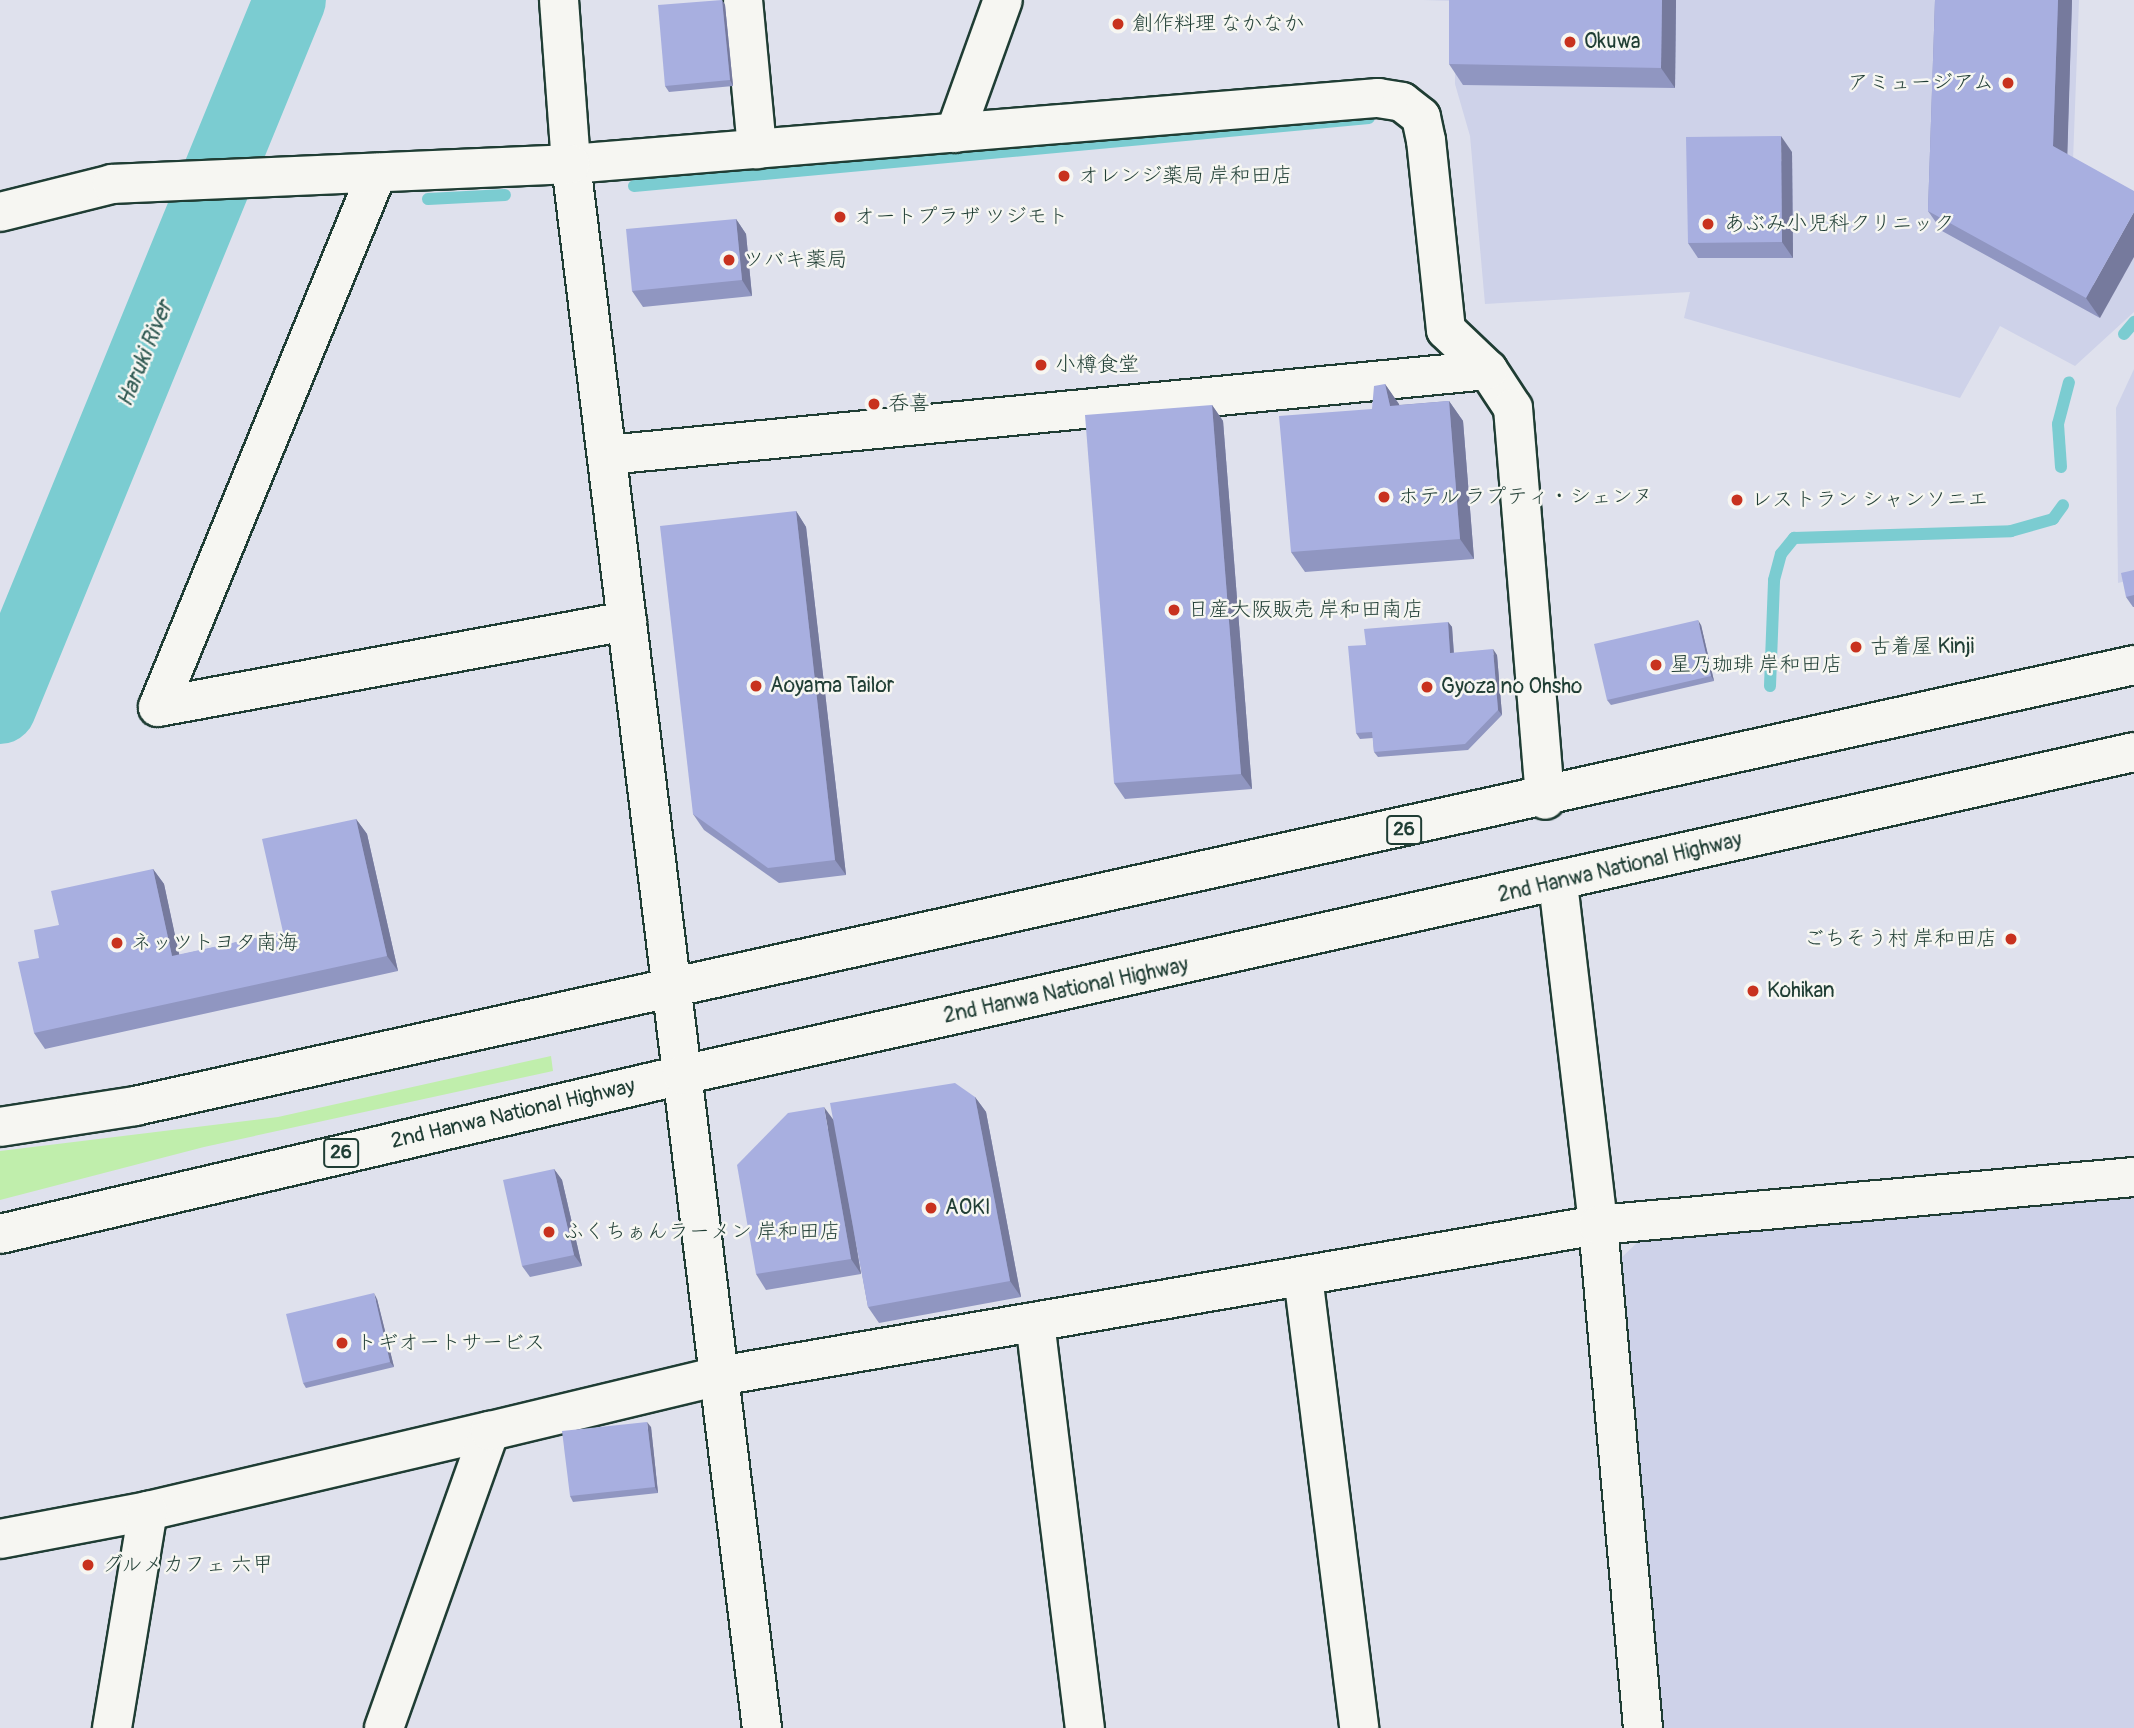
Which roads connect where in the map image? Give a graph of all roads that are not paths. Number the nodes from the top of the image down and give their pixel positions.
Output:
1 (559, 0) edge
2 (743, 0) edge
3 (1003, 0) edge
4 (955, 133) junction
5 (757, 149) junction
6 (571, 164) junction
7 (377, 173) junction
8 (0, 212) edge
9 (1488, 370) junction
10 (607, 455) junction
11 (627, 621) junction
12 (2134, 665) edge
13 (2134, 752) edge
14 (1545, 800) junction
15 (1558, 883) junction
16 (672, 986) junction
17 (682, 1075) junction
18 (0, 1127) edge
19 (2134, 1177) edge
20 (1598, 1225) junction
21 (0, 1234) edge
22 (1303, 1276) junction
23 (1035, 1322) junction
24 (719, 1376) junction
25 (489, 1431) junction
26 (148, 1511) junction
27 (0, 1539) edge
28 (112, 1728) edge
29 (384, 1728) edge
30 (762, 1728) edge
31 (1085, 1728) edge
32 (1359, 1728) edge
33 (1643, 1728) edge

1 - 6 main road
2 - 5 main road
3 - 4 main road
4 - 5 main road
4 - 9 main road
5 - 6 main road
6 - 7 main road
6 - 10 main road
7 - 8 main road
7 - 11 main road
9 - 10 main road
9 - 14 main road
10 - 11 main road
11 - 16 main road
12 - 14 main road, 26
13 - 15 main road, 2nd Hanwa National Highway / 26
14 - 16 main road, 26
15 - 17 main road, 2nd Hanwa National Highway / 26
15 - 20 main road
16 - 17 main road
16 - 18 main road, 26
17 - 21 main road, 2nd Hanwa National Highway / 26
17 - 24 main road
19 - 20 main road
20 - 22 main road
20 - 33 main road
22 - 23 main road
22 - 32 main road
23 - 24 main road
23 - 31 main road
24 - 25 main road
24 - 30 main road
25 - 26 main road
25 - 29 main road
26 - 27 main road
26 - 28 main road

